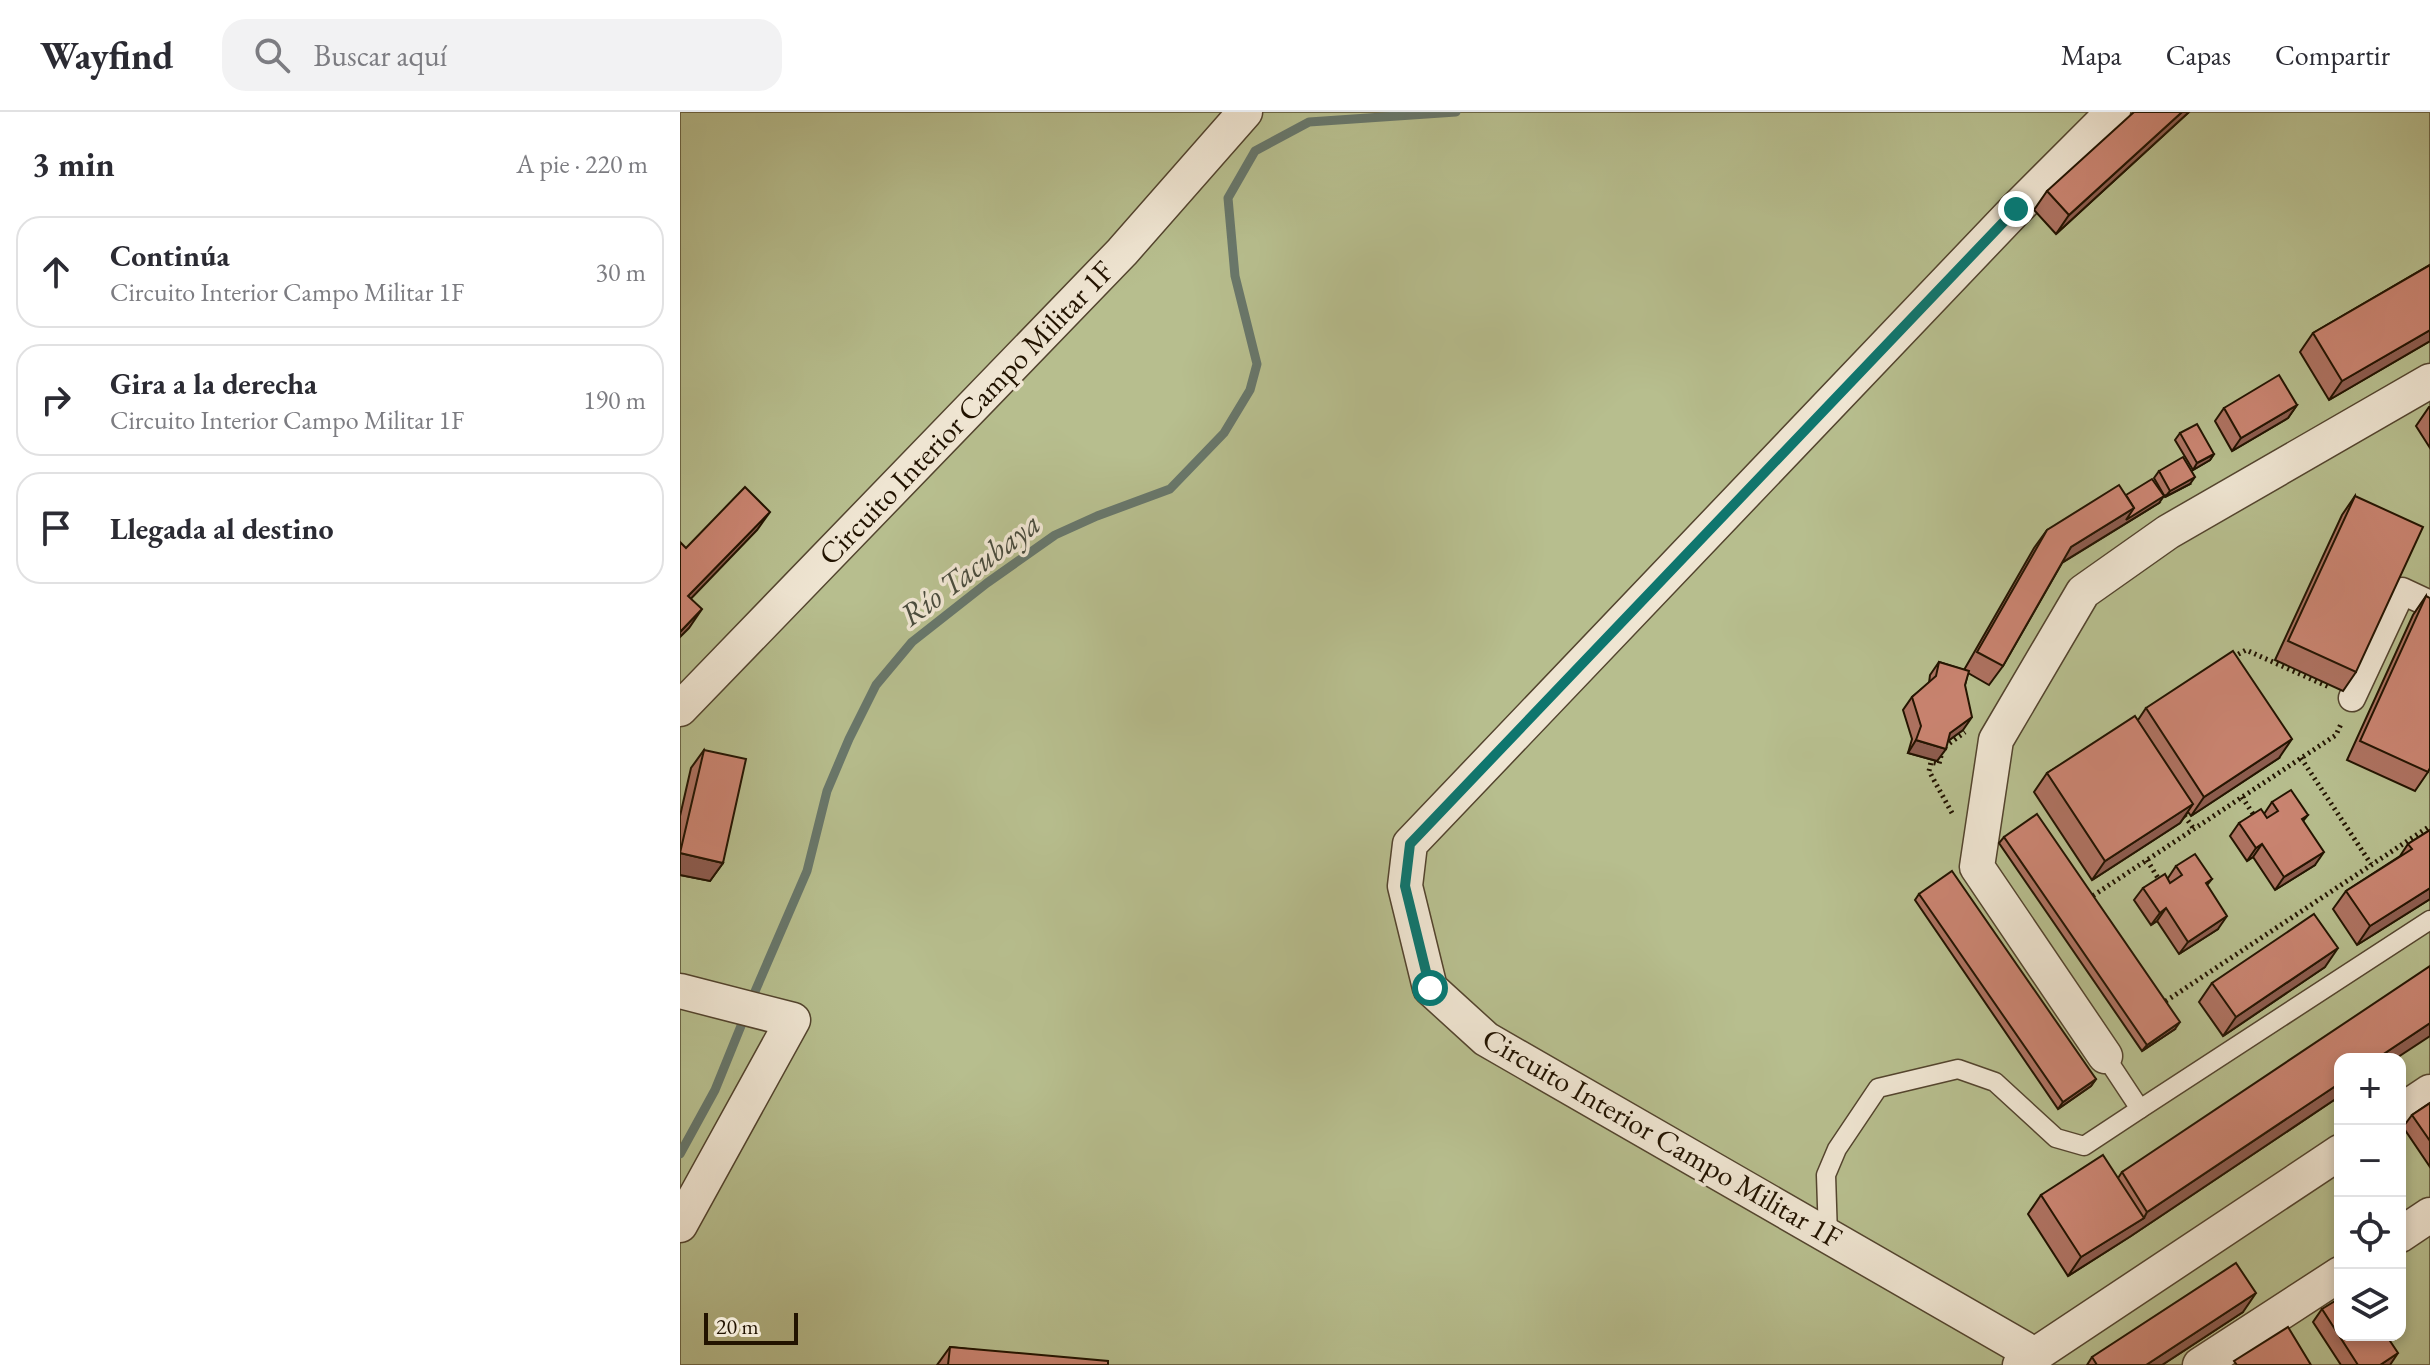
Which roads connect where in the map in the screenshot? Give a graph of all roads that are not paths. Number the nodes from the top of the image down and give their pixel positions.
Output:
1 (1245, 112) edge
2 (2113, 112) edge
3 (2430, 381) edge
4 (2430, 604) edge
5 (2352, 698) road end
6 (680, 709) edge
7 (2430, 920) edge
8 (695, 994) edge
9 (2105, 1056) joint
10 (2430, 1092) edge
11 (2406, 1108) edge
12 (2140, 1109) junction
13 (2334, 1156) edge
14 (2430, 1215) edge
15 (680, 1225) edge
16 (2406, 1231) edge
17 (1828, 1236) junction
18 (2334, 1278) edge
19 (2027, 1360) edge
20 (2200, 1365) edge

1 - 6 street, Circuito Interior Campo Militar 1F
2 - 17 street, Circuito Interior Campo Militar 1F
3 - 9 street
4 - 5 street
7 - 12 lane
8 - 15 street
9 - 12 lane
10 - 11 street
12 - 17 lane
13 - 19 street, Circuito Interior Campo Militar 1F
14 - 16 street
17 - 19 street, Circuito Interior Campo Militar 1F
18 - 20 street

